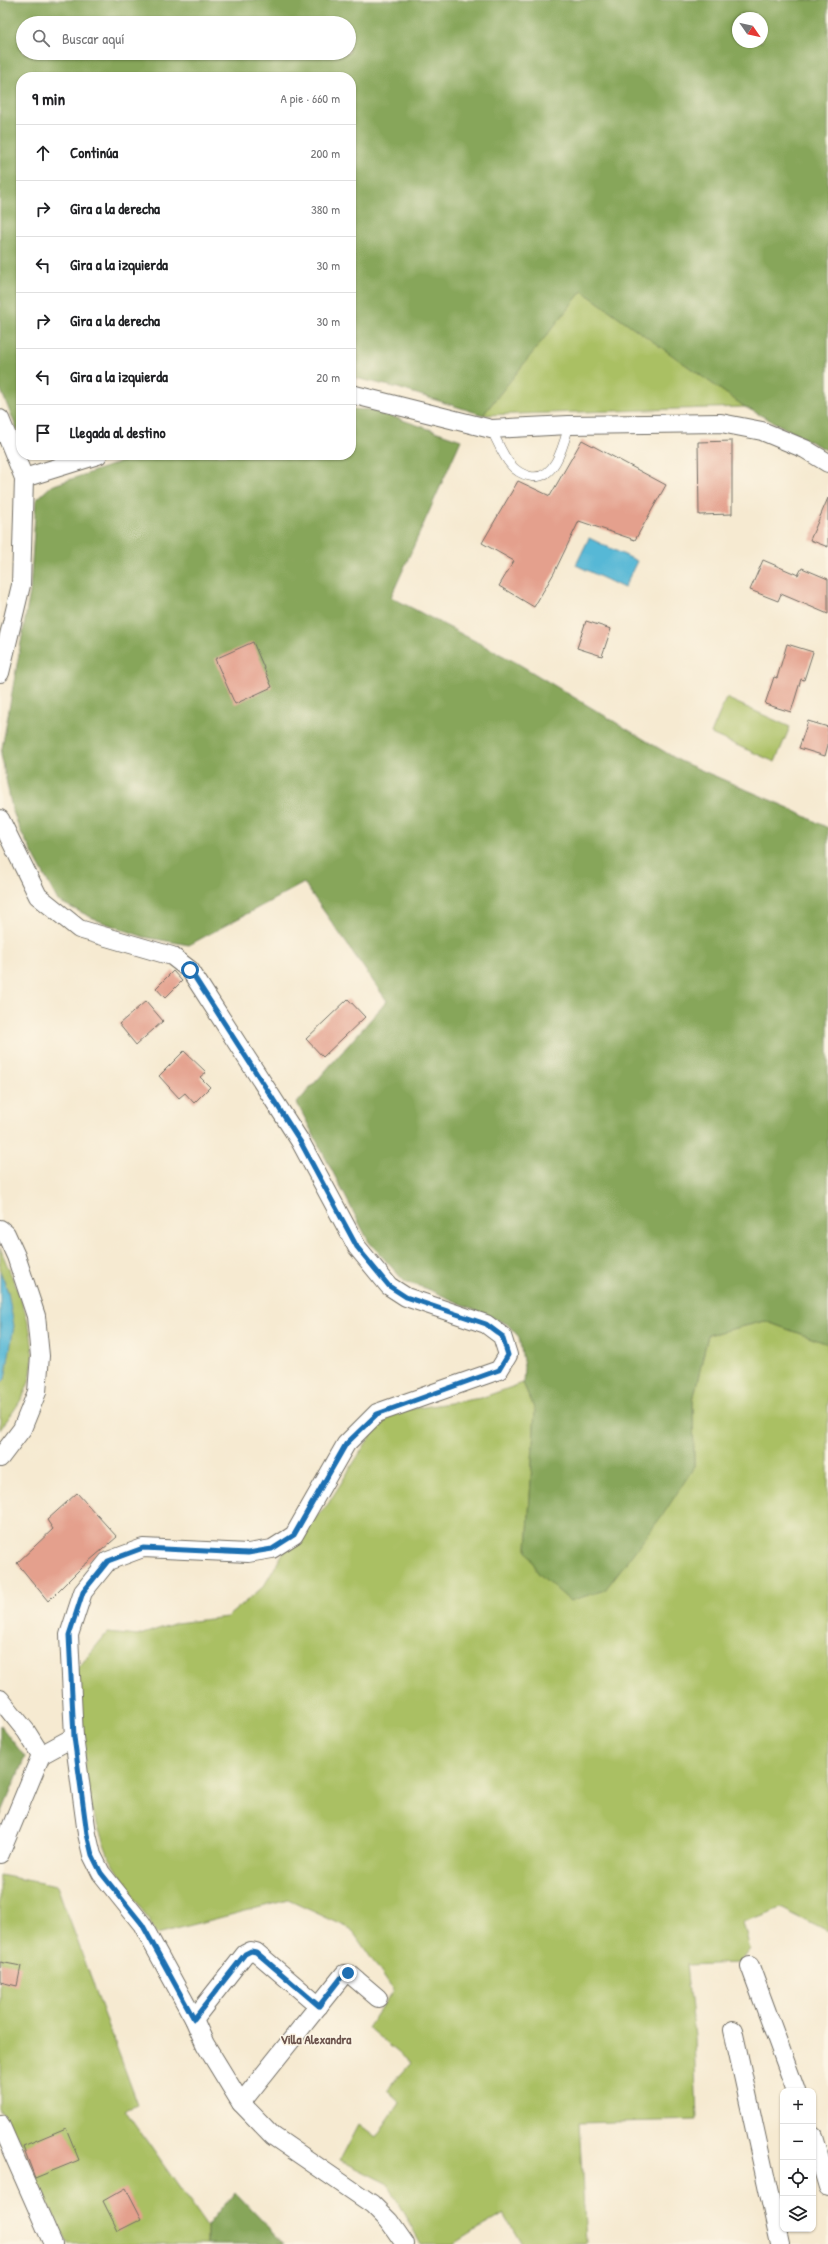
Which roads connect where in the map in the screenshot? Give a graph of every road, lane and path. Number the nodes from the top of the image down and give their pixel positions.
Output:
1 (356, 395) edge
2 (0, 419) edge
3 (569, 425) junction
4 (491, 429) junction
5 (16, 458) edge
6 (17, 460) edge
7 (82, 460) edge
8 (828, 463) edge
9 (24, 478) junction
10 (0, 673) edge
11 (0, 819) edge
12 (0, 1229) edge
13 (0, 1458) edge
14 (0, 1699) edge
15 (74, 1737) junction
16 (41, 1755) junction
17 (0, 1854) edge
18 (750, 1966) dead end
19 (378, 1998) dead end
20 (319, 2006) junction
21 (194, 2019) junction
22 (733, 2030) dead end
23 (795, 2088) edge
24 (241, 2103) junction
25 (0, 2124) edge
26 (816, 2146) edge
27 (828, 2187) edge
28 (53, 2244) edge
29 (405, 2244) edge
30 (780, 2244) edge

1 - 4 street
2 - 5 street
3 - 4 street
3 - 4 lane
3 - 8 street
6 - 9 street
7 - 9 street
9 - 10 street
11 - 15 street
12 - 13 street
14 - 16 street
15 - 16 street
15 - 21 street
16 - 17 street
18 - 23 street
19 - 20 street
20 - 21 street
20 - 24 street
21 - 24 street
22 - 30 street
24 - 29 street
25 - 28 street
26 - 27 street

